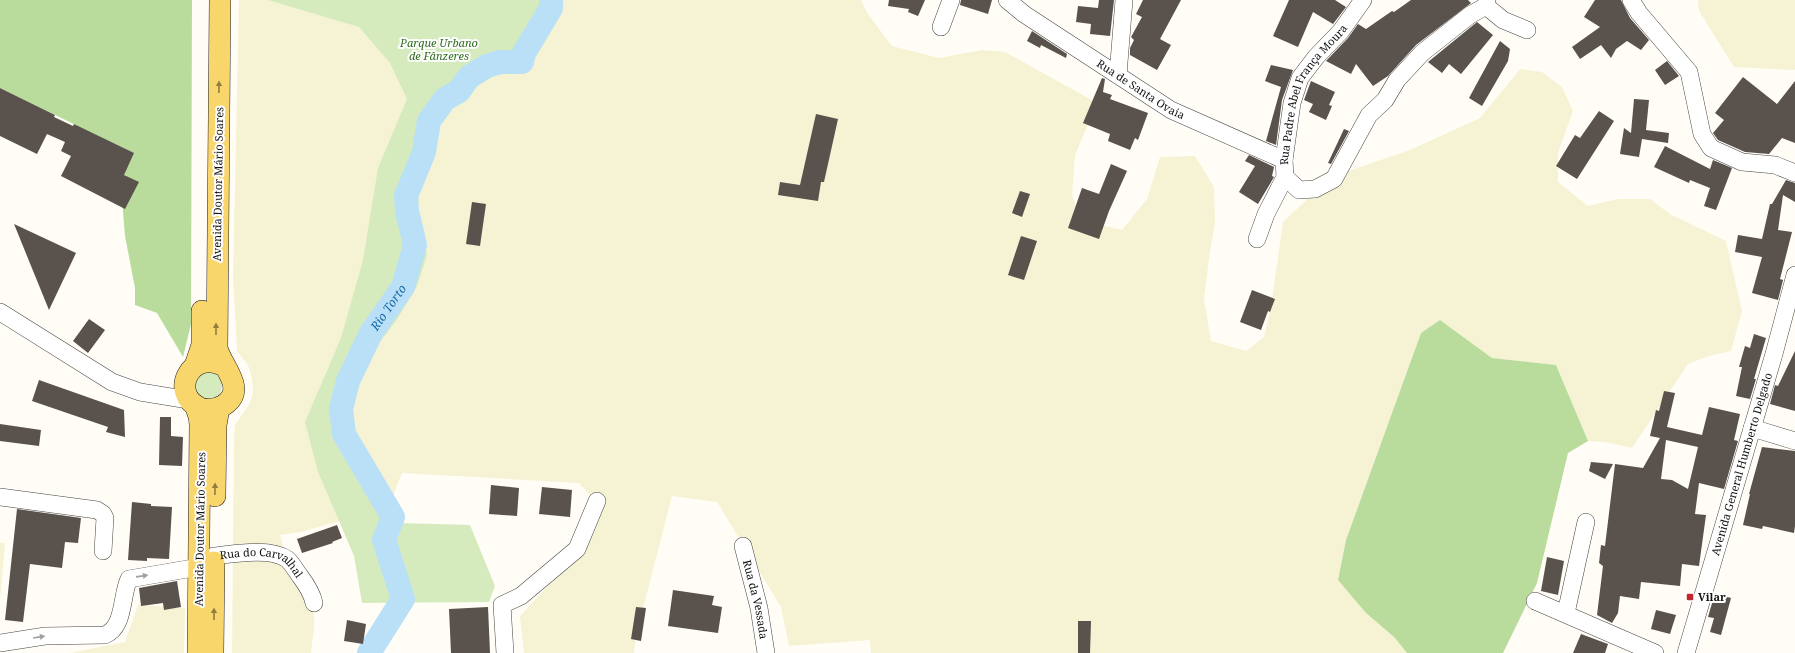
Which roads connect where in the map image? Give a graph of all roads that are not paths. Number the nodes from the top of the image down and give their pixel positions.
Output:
1 (206, 0) edge
2 (220, 0) edge
3 (951, 0) edge
4 (1007, 0) edge
5 (1124, 0) edge
6 (1363, 0) edge
7 (1631, 0) edge
8 (1486, 3) edge
9 (941, 27) dead end
10 (1526, 30) dead end
11 (1118, 75) junction
12 (1284, 160) junction
13 (1795, 173) edge
14 (1285, 177) junction
15 (1257, 239) dead end
16 (1795, 275) edge
17 (0, 312) edge
18 (224, 366) junction
19 (191, 372) junction
20 (154, 394) junction
21 (192, 403) junction
22 (219, 408) junction
23 (1752, 428) junction
24 (1795, 441) edge
25 (0, 497) edge
26 (597, 501) dead end
27 (1586, 522) dead end
28 (743, 546) dead end
29 (103, 551) dead end
30 (207, 561) junction
31 (1535, 601) dead end
32 (314, 603) dead end
33 (1566, 613) junction
34 (0, 643) edge
35 (198, 653) edge
36 (213, 653) edge
37 (505, 653) edge
38 (766, 653) edge
39 (1655, 653) edge
40 (1686, 653) edge

1 - 19 main road, Avenida Doutor Mário Soares
18 -> 2 main road, Avenida Doutor Mário Soares
3 - 9 street
4 - 11 street, Rua de Santa Ovaia
5 - 11 street
6 - 12 street, Rua Padre Abel França Moura
7 - 13 street
8 - 10 street
8 - 14 street
11 - 12 street, Rua de Santa Ovaia
12 - 14 street, Rua Padre Abel França Moura
14 - 15 street, Rua Padre Abel França Moura
16 - 23 street, Avenida General Humberto Delgado
17 - 20 street
18 - 19 main road
18 - 22 main road, Avenida Doutor Mário Soares
19 - 20 street
19 - 21 main road, Avenida Doutor Mário Soares
20 - 21 street
21 - 22 main road
21 - 30 main road, Avenida Doutor Mário Soares
30 -> 22 main road, Avenida Doutor Mário Soares
23 - 24 street
23 - 40 street, Avenida General Humberto Delgado
25 - 29 street
26 - 37 street
27 - 33 street
28 - 38 street, Rua da Vessada
30 - 32 street, Rua do Carvalhal
34 -> 30 street, Rua do Carvalhal
30 - 35 main road, Avenida Doutor Mário Soares
36 -> 30 main road, Avenida Doutor Mário Soares
31 - 33 street
33 - 39 street

